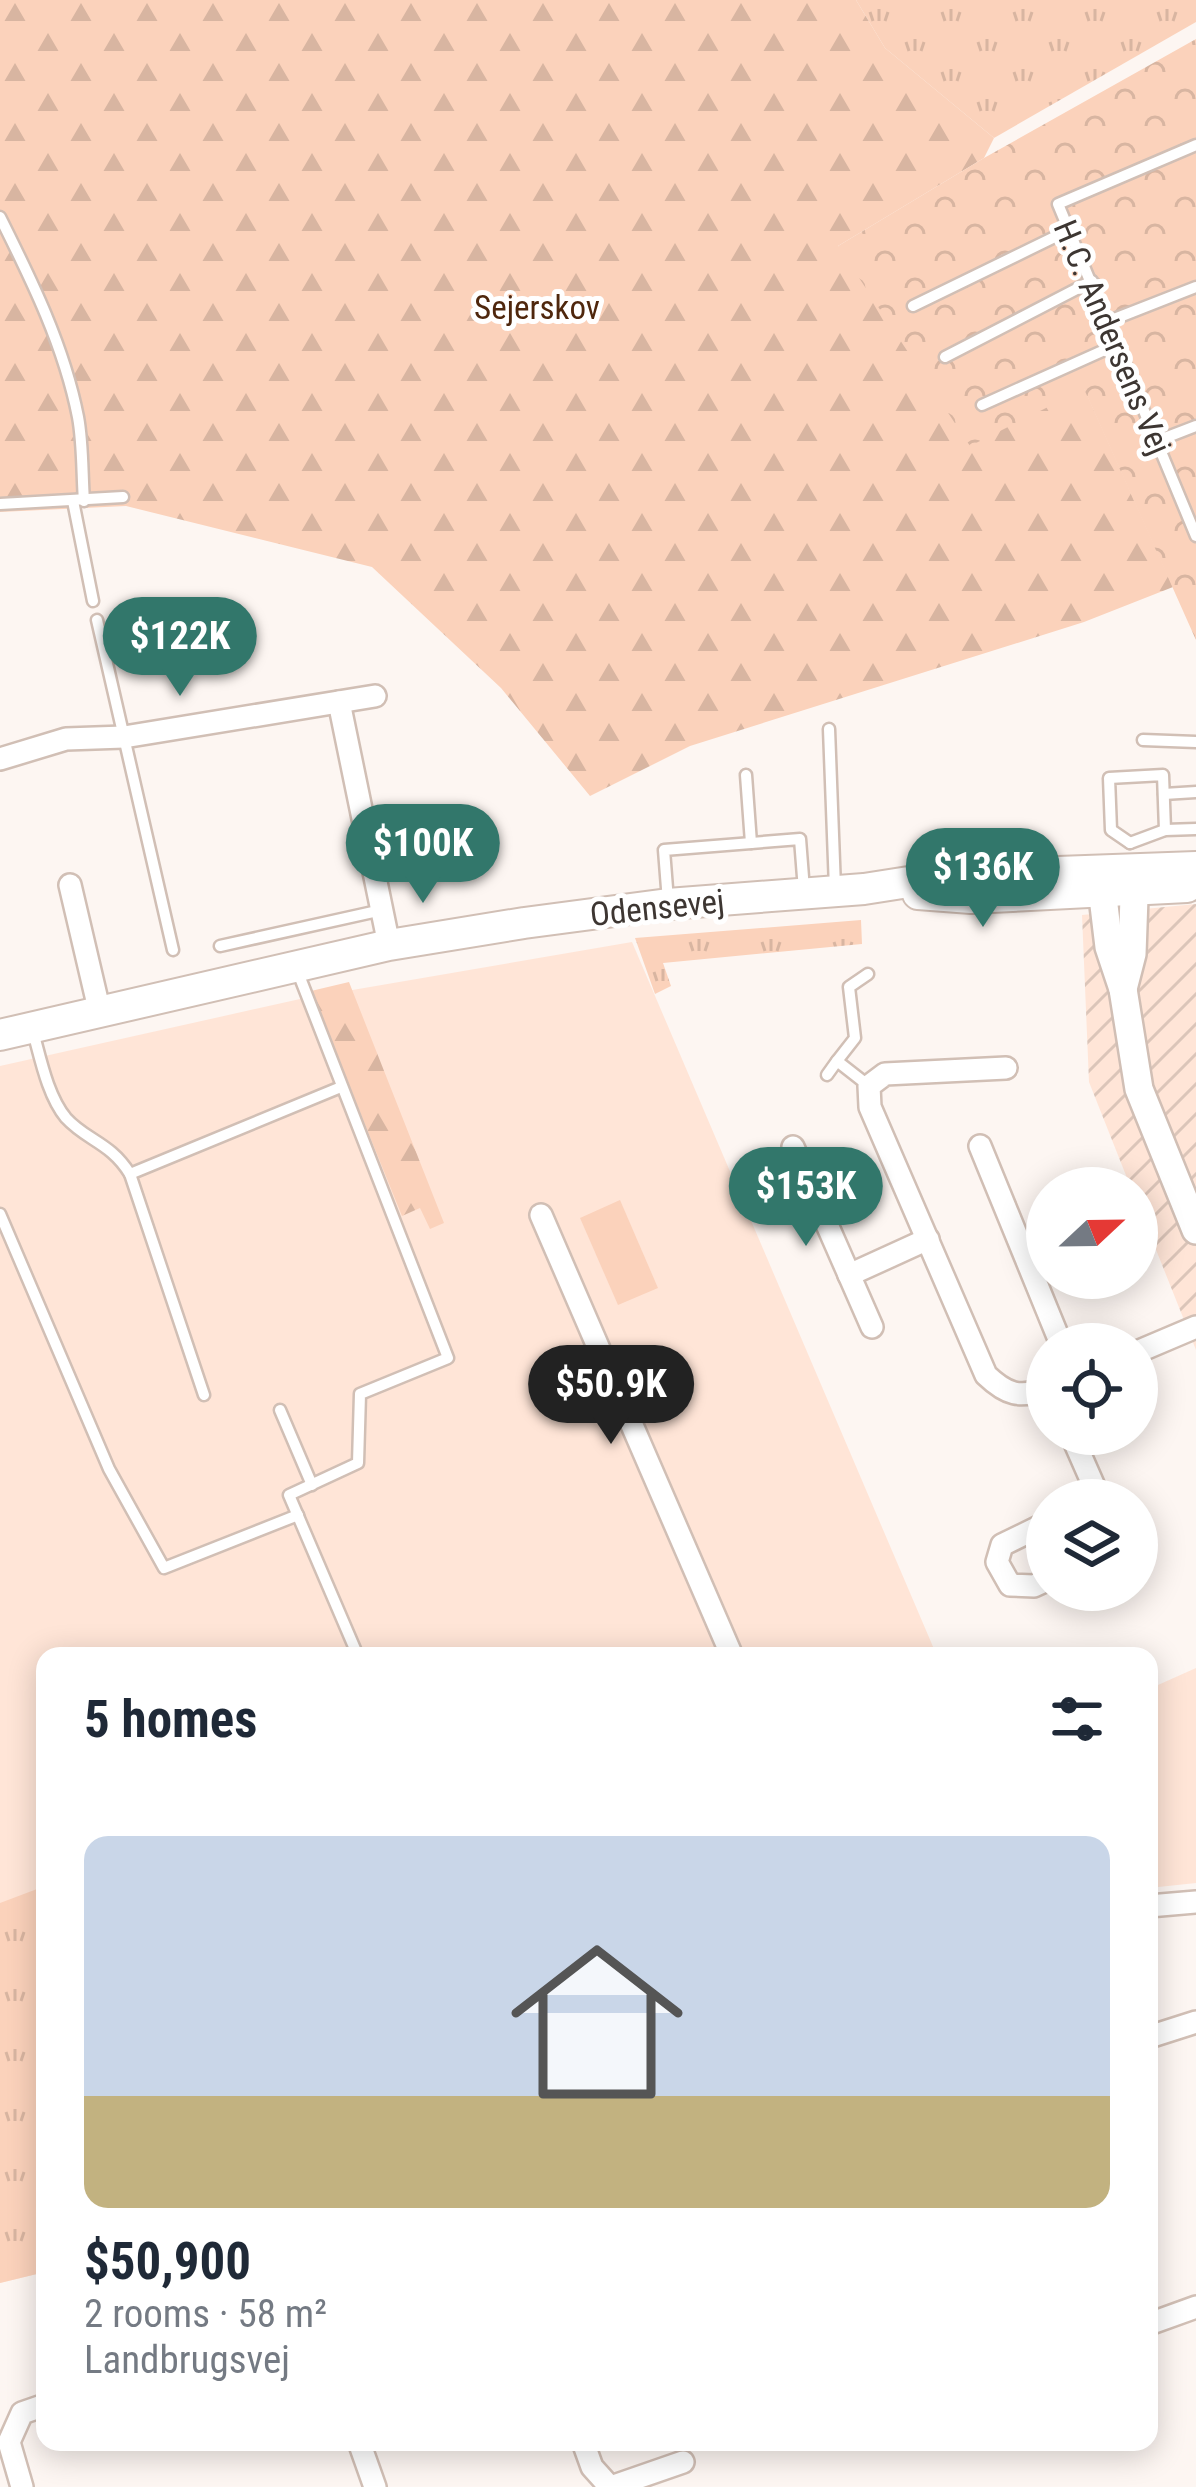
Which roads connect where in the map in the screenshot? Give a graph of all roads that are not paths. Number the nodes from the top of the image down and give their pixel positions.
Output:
1 (1196, 146) edge
2 (0, 217) edge
3 (1069, 230) junction
4 (1091, 281) junction
5 (1196, 287) edge
6 (913, 306) dead end
7 (1109, 321) junction
8 (1118, 344) junction
9 (945, 357) dead end
10 (982, 405) dead end
11 (1196, 425) edge
12 (1157, 441) junction
13 (123, 497) dead end
14 (79, 501) junction
15 (0, 504) edge
16 (1196, 536) edge
17 (93, 602) dead end
18 (97, 620) dead end
19 (375, 696) dead end
20 (339, 703) junction
21 (829, 729) dead end
22 (124, 737) junction
23 (1143, 740) dead end
24 (1196, 742) edge
25 (0, 759) edge
26 (746, 775) dead end
27 (1196, 792) edge
28 (1164, 794) junction
29 (1196, 829) edge
30 (1165, 830) junction
31 (751, 843) junction
32 (1196, 867) edge
33 (1120, 873) junction
34 (70, 885) dead end
35 (1196, 886) edge
36 (835, 891) junction
37 (668, 904) junction
38 (382, 910) junction
39 (389, 945) junction
40 (220, 946) dead end
41 (173, 950) dead end
42 (296, 966) junction
43 (868, 974) dead end
44 (100, 1012) junction
45 (32, 1028) junction
46 (0, 1035) edge
47 (837, 1061) junction
48 (1006, 1068) dead end
49 (827, 1075) dead end
50 (869, 1086) junction
51 (341, 1087) junction
52 (980, 1146) dead end
53 (793, 1148) dead end
54 (130, 1174) junction
55 (0, 1214) edge
56 (541, 1215) dead end
57 (1196, 1230) edge
58 (928, 1239) junction
59 (849, 1275) junction
60 (1052, 1323) edge
61 (872, 1327) dead end
62 (1196, 1327) edge
63 (1158, 1343) edge
64 (204, 1395) dead end
65 (1026, 1396) edge
66 (280, 1410) dead end
67 (312, 1485) junction
68 (298, 1515) junction
69 (1026, 1532) edge
70 (1026, 1586) edge
71 (354, 1647) edge
72 (728, 1647) edge
73 (1196, 1901) edge
74 (1158, 1905) edge
75 (1196, 2022) edge
76 (1158, 2034) edge
77 (1196, 2307) edge
78 (1158, 2321) edge
79 (36, 2408) edge
80 (362, 2451) edge
81 (587, 2451) edge
82 (683, 2462) dead end
83 (22, 2487) edge
84 (375, 2487) edge
85 (611, 2487) edge

1 - 3 lane, H.C. Andersens Vej
2 - 14 lane
3 - 4 lane, H.C. Andersens Vej
3 - 6 lane
4 - 7 lane, H.C. Andersens Vej
4 - 9 lane
5 - 7 lane
7 - 8 lane, H.C. Andersens Vej
8 - 10 lane
8 - 12 lane, H.C. Andersens Vej
11 - 12 lane
12 - 16 lane, H.C. Andersens Vej
13 - 14 lane
14 - 15 lane
14 - 17 lane
18 - 22 lane
19 - 20 street
20 - 22 street
20 - 38 street
21 - 36 lane
22 - 25 street
22 - 41 lane
23 - 24 lane
26 - 31 lane
27 - 28 lane
28 - 30 lane
28 - 33 lane
29 - 30 lane
30 - 33 lane
31 - 36 lane
31 - 37 lane
32 - 33 main road, Odensevej
33 - 35 main road, Odensevej
33 - 36 main road, Odensevej
33 - 57 street
34 - 44 street
36 - 37 main road, Odensevej
37 - 39 main road, Odensevej
38 - 39 street
38 - 40 lane
39 - 42 main road, Odensevej
42 - 44 main road, Odensevej
42 - 51 lane
43 - 47 lane
44 - 45 main road, Odensevej
45 - 46 main road, Odensevej
45 - 54 lane
47 - 49 lane
47 - 50 lane
48 - 50 street
50 - 58 street
51 - 54 lane
51 - 67 lane
52 - 60 street
53 - 59 street
54 - 64 lane
55 - 68 lane
56 - 72 street
58 - 59 street
58 - 65 street
59 - 61 street
62 - 63 street
66 - 67 lane
67 - 68 lane
68 - 71 lane
69 - 70 street
73 - 74 street
75 - 76 street
77 - 78 street
79 - 83 street
80 - 84 street
81 - 85 street
82 - 85 street

